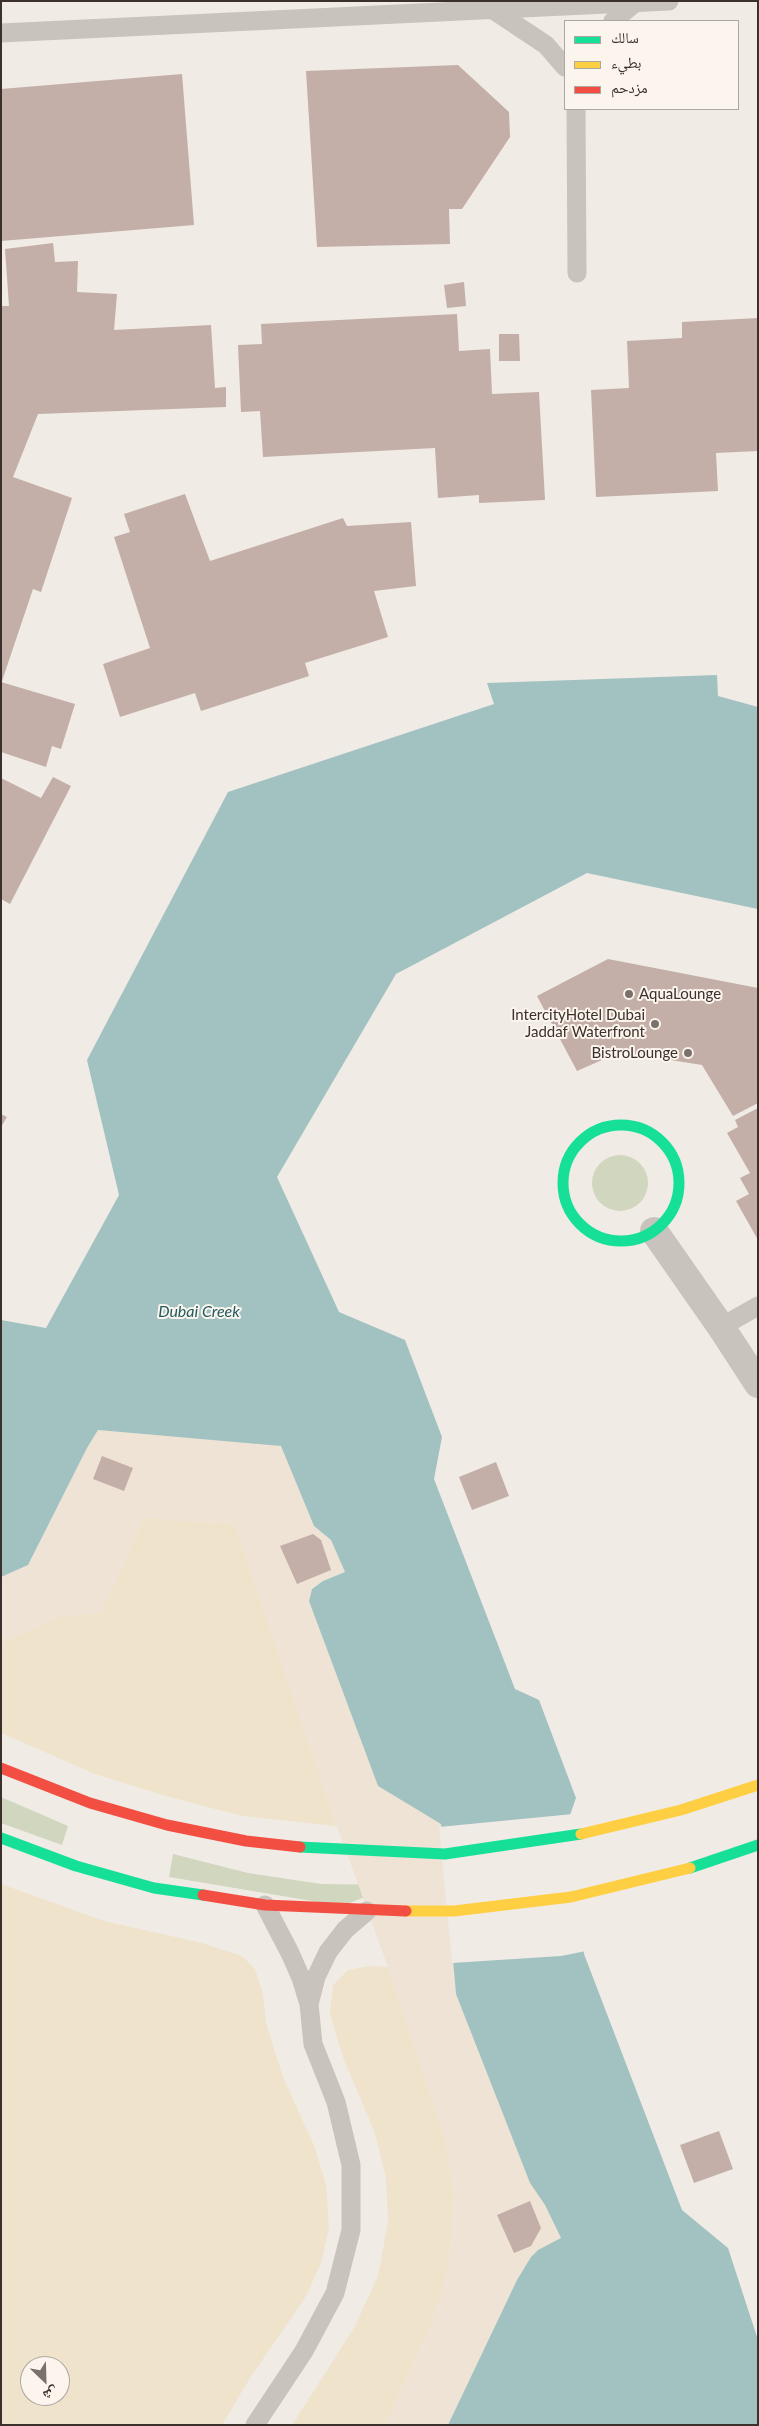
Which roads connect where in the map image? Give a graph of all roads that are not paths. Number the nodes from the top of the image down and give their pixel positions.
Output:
1 (669, 1) edge
2 (635, 3) junction
3 (496, 11) junction
4 (614, 20) edge
5 (1, 33) edge
6 (564, 66) edge
7 (576, 110) edge
8 (577, 273) dead end
9 (654, 1231) junction
10 (758, 1306) edge
11 (721, 1327) junction
12 (758, 1384) edge
13 (1, 1768) edge
14 (758, 1785) edge
15 (1, 1838) edge
16 (758, 1845) edge
17 (265, 1904) junction
18 (367, 1911) junction
19 (309, 2004) junction
20 (256, 2425) edge

1 - 2 lane
2 - 3 lane
2 - 4 lane
3 - 5 lane
3 - 6 lane
7 - 8 lane
9 - 9 street
9 - 11 street
10 - 11 lane
11 - 12 street
13 - 14 street
15 - 17 street
16 - 18 street
17 - 18 street
17 - 19 lane
18 - 19 lane
19 - 20 lane

